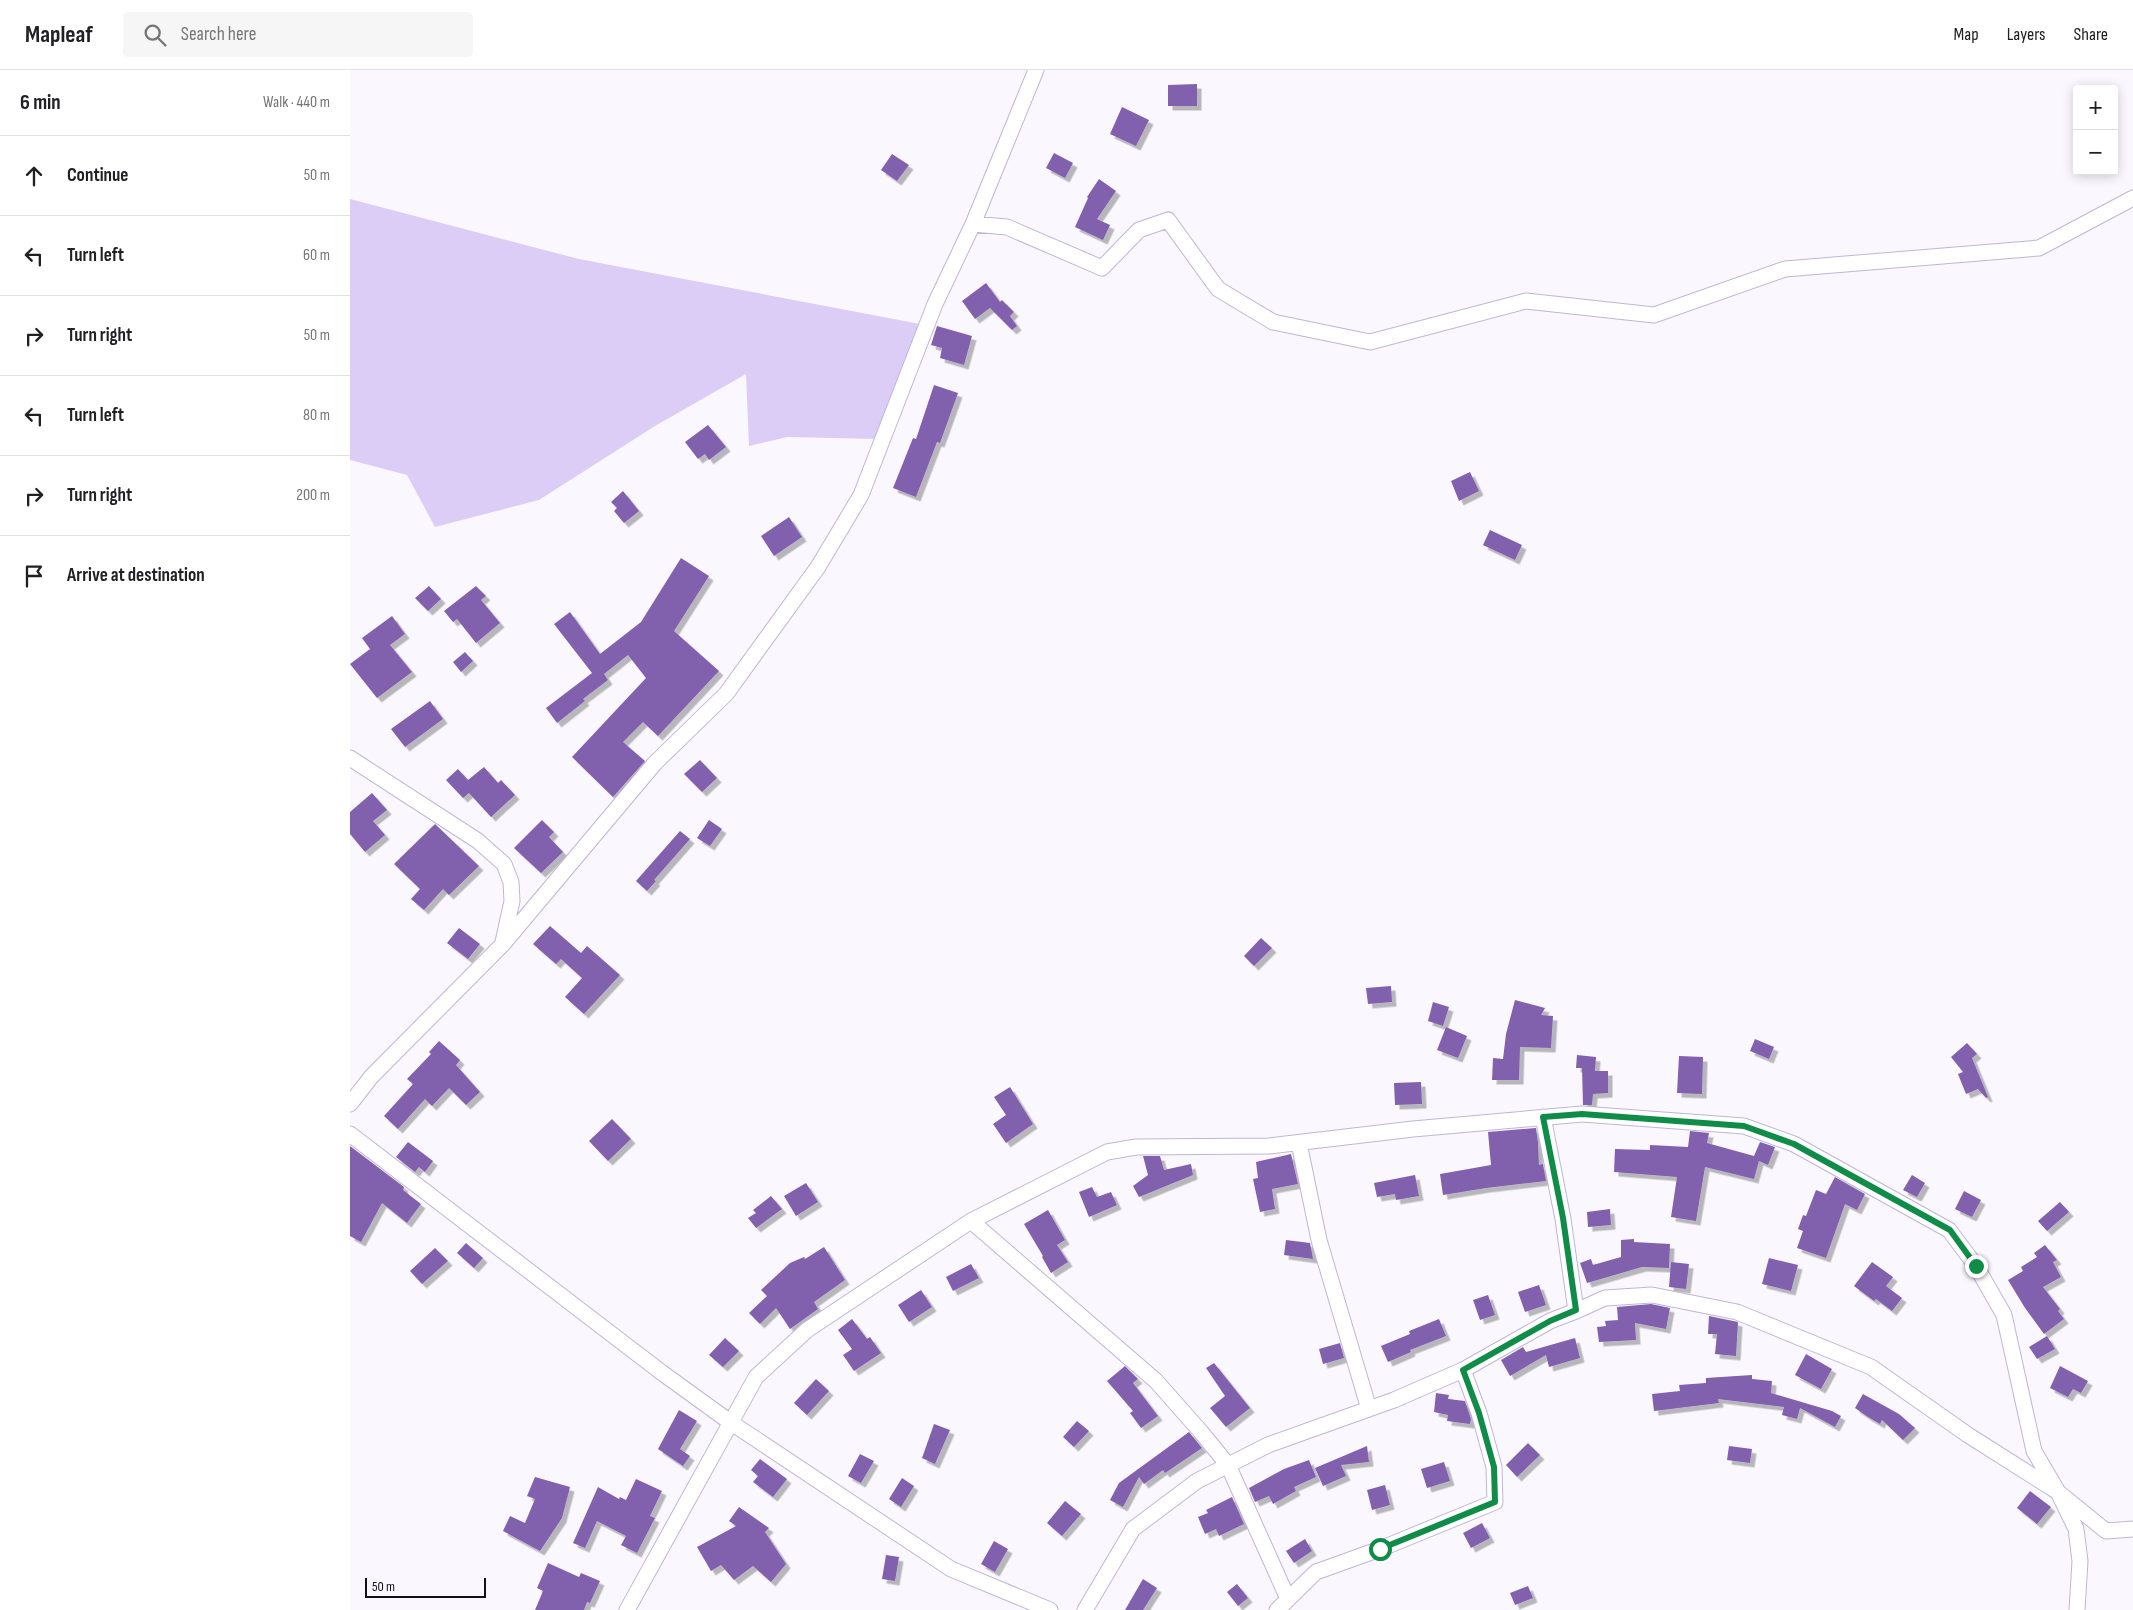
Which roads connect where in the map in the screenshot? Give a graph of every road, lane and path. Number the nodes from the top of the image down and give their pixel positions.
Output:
1 (1036, 70) edge
2 (2133, 198) edge
3 (973, 224) junction
4 (350, 758) edge
5 (503, 944) junction
6 (350, 1104) edge
7 (1543, 1117) junction
8 (350, 1134) edge
9 (1299, 1142) junction
10 (971, 1222) junction
11 (1576, 1310) junction
12 (1463, 1370) junction
13 (1369, 1409) junction
14 (730, 1422) junction
15 (1228, 1465) junction
16 (2058, 1492) junction
17 (2133, 1529) edge
18 (1288, 1599) junction
19 (627, 1610) edge
20 (1050, 1610) edge
21 (1085, 1610) edge
22 (1277, 1610) edge
23 (2077, 1610) edge

1 - 3 street
2 - 3 street
3 - 5 street
4 - 5 street
5 - 6 street
7 - 9 street
7 - 11 street
7 - 16 street
8 - 14 street
9 - 10 street
9 - 13 street
10 - 14 street
10 - 15 street
11 - 12 street
11 - 16 street
12 - 13 street
12 - 18 street
13 - 15 street
14 - 19 street
14 - 20 street
15 - 18 street
15 - 21 street
16 - 17 street
16 - 23 street
18 - 22 street

